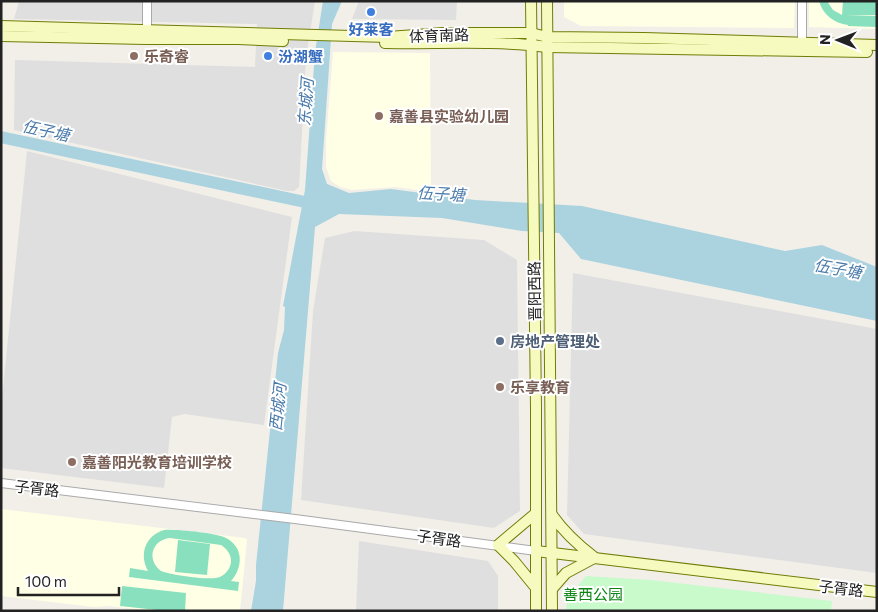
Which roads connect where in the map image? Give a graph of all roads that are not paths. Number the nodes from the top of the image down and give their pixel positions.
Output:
1 (147, 1) edge
2 (530, 1) edge
3 (547, 1) edge
4 (802, 1) edge
5 (5, 31) edge
6 (531, 33) junction
7 (146, 34) junction
8 (354, 39) junction
9 (547, 42) junction
10 (531, 45) junction
11 (877, 45) edge
12 (802, 46) junction
13 (877, 52) edge
14 (1, 483) edge
15 (536, 513) junction
16 (552, 515) junction
17 (498, 546) junction
18 (536, 551) junction
19 (552, 552) junction
20 (595, 558) junction
21 (536, 588) junction
22 (552, 589) junction
23 (877, 592) edge
24 (536, 611) edge
25 (552, 611) edge

1 - 7 street
2 - 6 main road, 晋阳西路
3 - 9 main road, 晋阳西路
4 - 12 street
5 - 7 main road, 体育南路
6 - 8 main road, 体育南路
6 - 9 main road, 体育南路
6 - 10 main road, 晋阳西路
7 - 8 main road, 体育南路
8 - 10 main road, 体育南路
9 - 10 main road, 体育南路
9 - 12 main road, 体育南路
9 - 16 main road, 晋阳西路
10 - 15 main road, 晋阳西路
11 - 12 main road, 体育南路
12 - 13 main road, 体育南路
14 - 17 street, 子胥路
15 - 17 main road
15 - 18 main road, 晋阳西路
16 - 19 main road, 晋阳西路
16 - 20 main road
17 - 18 street, 子胥路
17 - 21 main road
18 - 19 main road, 子胥路
18 - 21 main road, 晋阳西路
19 - 20 main road, 子胥路
19 - 22 main road, 晋阳西路
20 - 22 main road
20 - 23 main road, 子胥路
21 - 24 main road, 晋阳西路
22 - 25 main road, 晋阳西路

